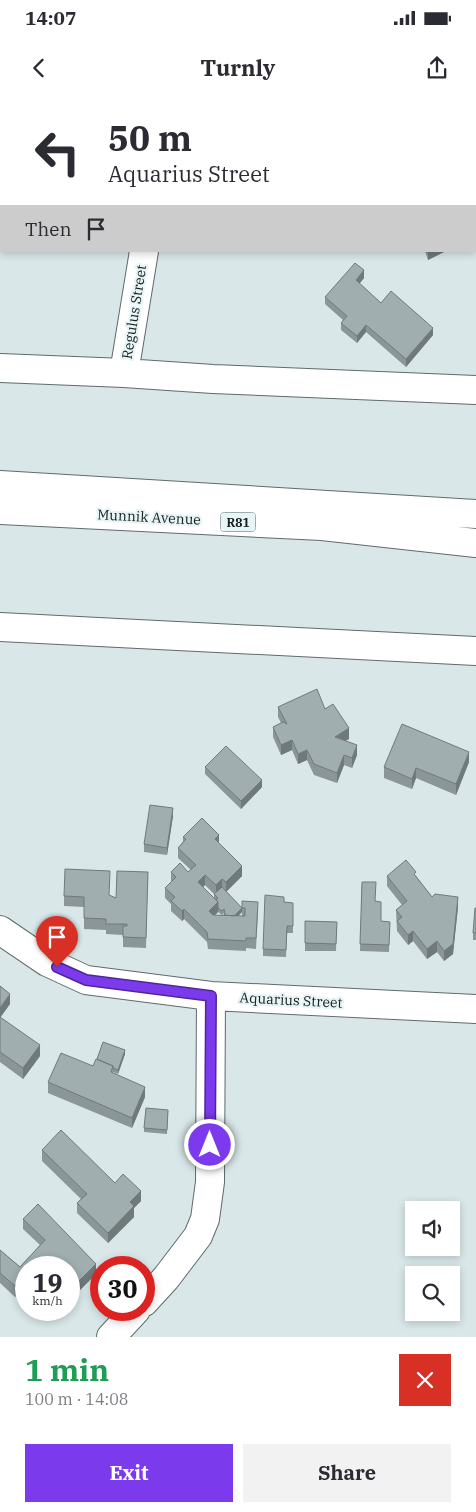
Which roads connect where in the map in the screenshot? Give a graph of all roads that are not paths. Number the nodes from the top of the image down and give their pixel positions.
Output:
1 (144, 252) edge
2 (0, 368) edge
3 (124, 373) junction
4 (476, 390) edge
5 (0, 485) edge
6 (0, 510) edge
7 (476, 514) edge
8 (476, 544) edge
9 (0, 627) edge
10 (476, 651) edge
11 (0, 930) edge
12 (211, 996) junction
13 (476, 1009) edge
14 (155, 1290) edge
15 (126, 1321) edge
16 (111, 1337) edge

1 - 3 street, Regulus Street
2 - 3 street
3 - 4 street
5 - 7 street, Munnik Avenue / R81
6 - 8 street, Munnik Avenue / R81
9 - 10 street
11 - 12 street, Aquarius Street
12 - 13 street, Aquarius Street
12 - 14 street
15 - 16 street

